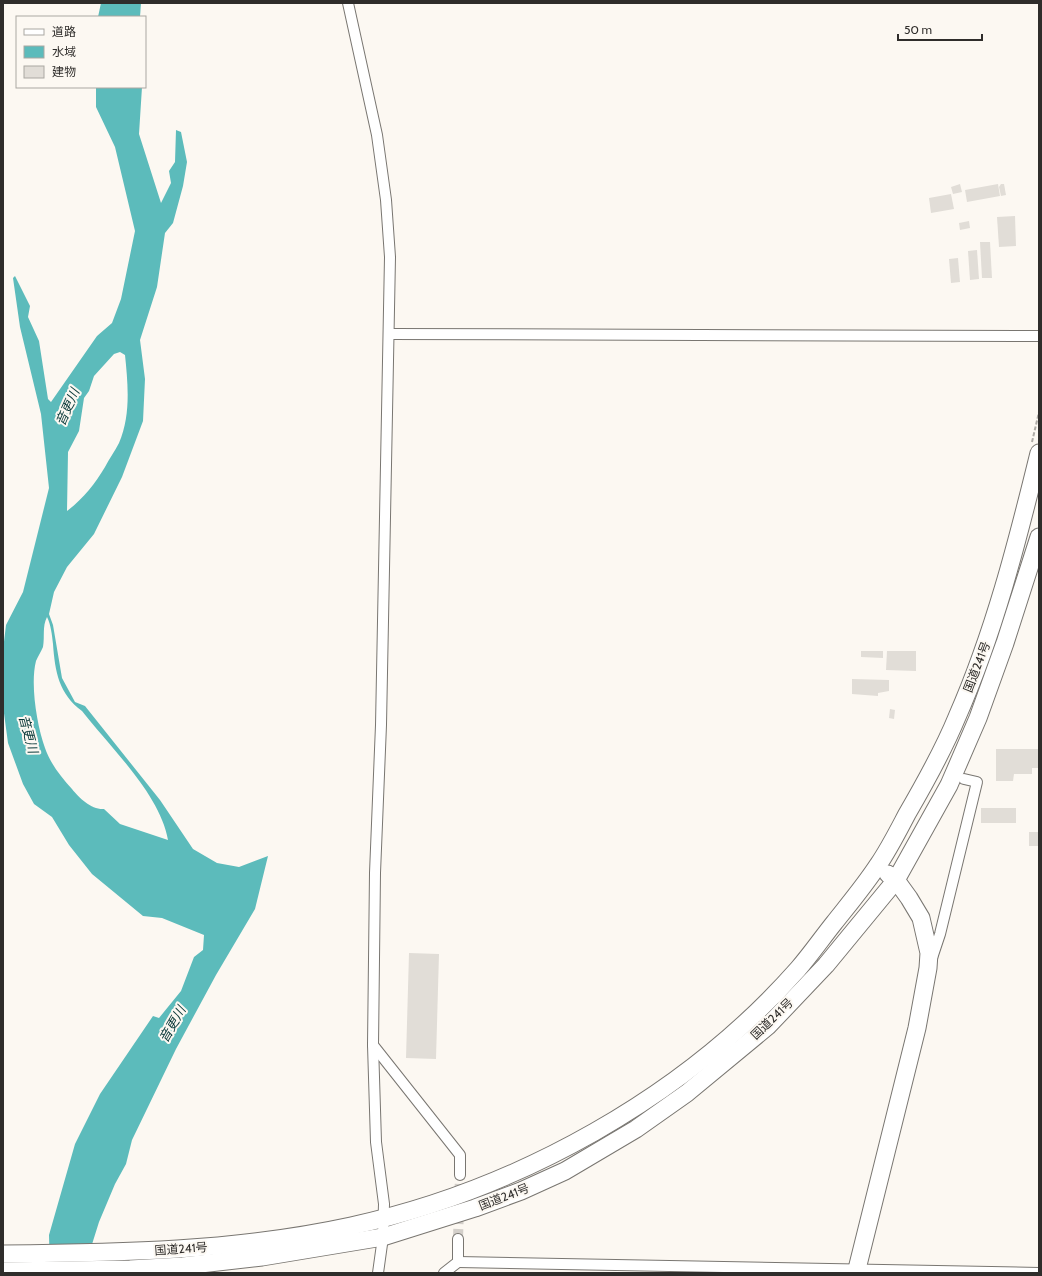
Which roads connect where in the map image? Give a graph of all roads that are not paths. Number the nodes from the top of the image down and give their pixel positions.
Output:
1 (348, 3) edge
2 (389, 334) junction
3 (1039, 336) edge
4 (1035, 451) edge
5 (1039, 537) edge
6 (964, 780) dead end
7 (878, 866) junction
8 (896, 880) junction
9 (928, 968) junction
10 (373, 1045) junction
11 (460, 1176) tunnel mouth
12 (384, 1217) junction
13 (352, 1234) junction
14 (383, 1237) junction
15 (458, 1239) tunnel mouth
16 (3, 1254) edge
17 (458, 1262) junction
18 (3, 1270) edge
19 (856, 1272) edge
20 (378, 1273) edge
21 (444, 1273) edge
22 (1039, 1273) edge

1 - 2 street
2 - 3 street
2 - 10 street
4 - 7 highway, 国道241号
5 - 8 highway, 国道241号
6 - 9 street
7 - 8 highway
7 - 12 highway, 国道241号
8 - 9 highway
8 - 14 highway, 国道241号
9 - 19 highway
10 - 11 street
10 - 12 street
12 - 13 highway, 国道241号
12 - 14 street
13 - 14 highway, 国道241号
13 - 16 highway, 国道241号
13 - 18 highway, 国道241号
14 - 20 street
15 - 17 street
17 - 19 street
17 - 21 street
19 - 22 street

